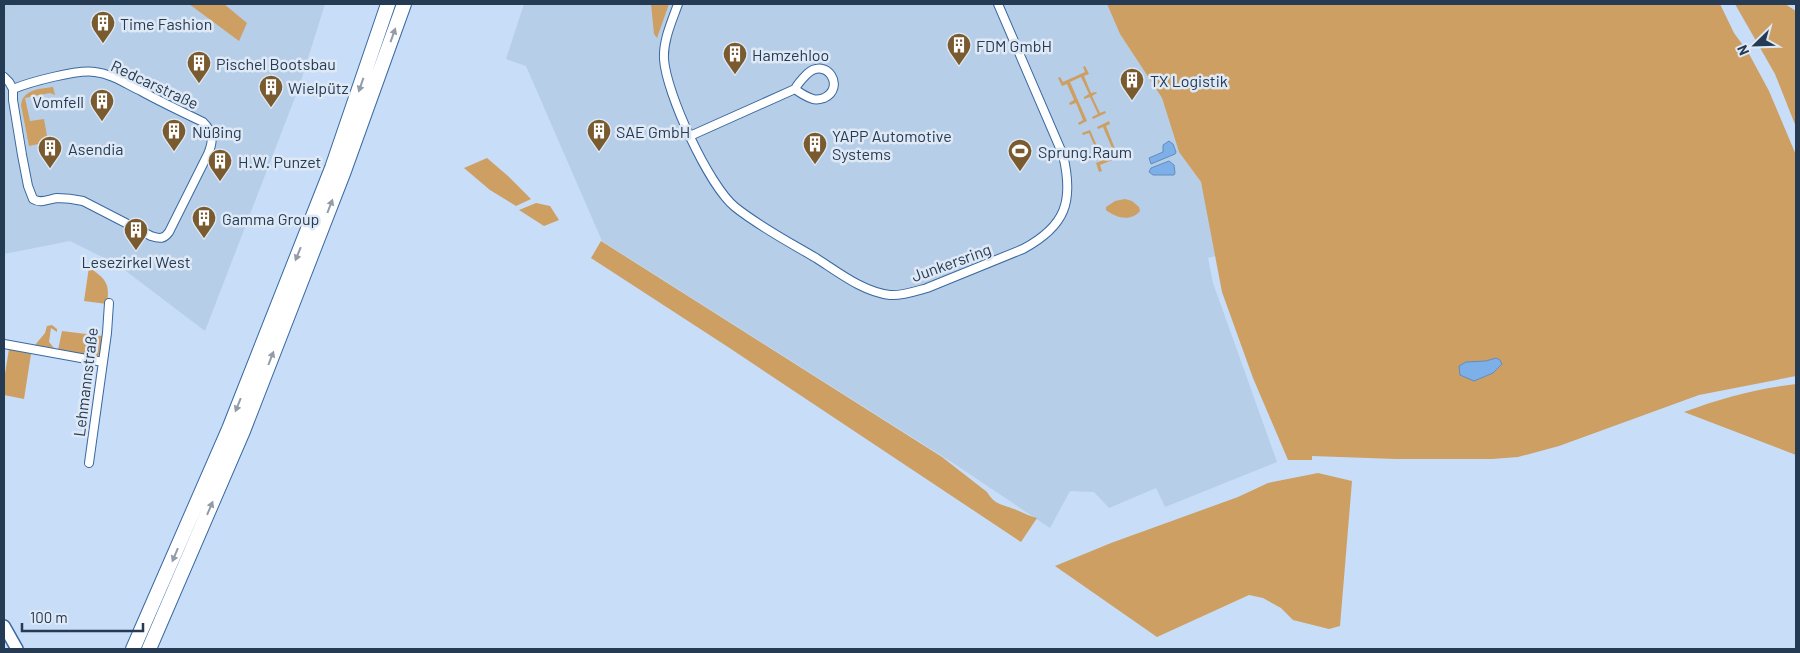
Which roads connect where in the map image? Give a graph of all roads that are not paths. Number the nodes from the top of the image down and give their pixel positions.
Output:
1 (388, 4) edge
2 (404, 4) edge
3 (678, 4) edge
4 (998, 4) edge
5 (4, 77) edge
6 (13, 89) junction
7 (795, 89) junction
8 (690, 136) junction
9 (109, 303) dead end
10 (4, 344) edge
11 (4, 348) edge
12 (102, 362) junction
13 (89, 463) dead end
14 (4, 626) edge
15 (17, 649) edge
16 (133, 649) edge
17 (149, 649) edge

1 -> 16 highway
17 -> 2 highway
3 - 8 street, Junkersring
4 - 8 street, Junkersring
5 - 6 street
6 - 6 street, Redcarstraße
7 - 7 street
7 - 8 street
9 - 12 street, Lehmannstraße
10 - 11 street
10 - 12 street
12 - 13 street, Lehmannstraße
14 - 15 main road

